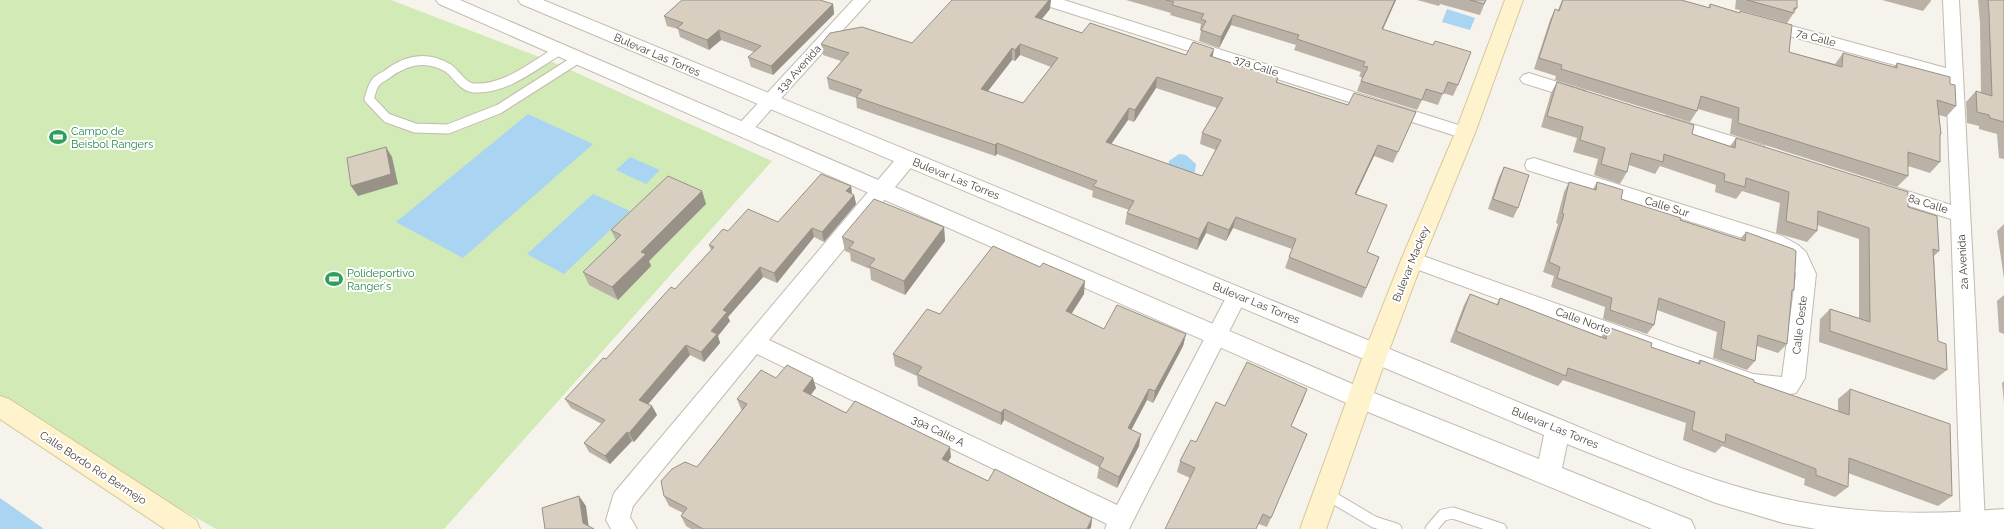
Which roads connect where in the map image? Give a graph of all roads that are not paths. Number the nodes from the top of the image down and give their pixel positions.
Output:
1 (445, 0) edge
2 (527, 0) edge
3 (862, 0) edge
4 (1047, 0) edge
5 (1514, 0) edge
6 (1951, 0) edge
7 (1747, 19) edge
8 (560, 50) junction
9 (579, 58) junction
10 (1955, 76) junction
11 (1529, 79) dead end
12 (1597, 100) edge
13 (768, 102) junction
14 (1650, 117) edge
15 (743, 130) junction
16 (1465, 133) junction
17 (1771, 155) edge
18 (907, 159) junction
19 (1534, 165) dead end
20 (1862, 184) edge
21 (881, 190) junction
22 (1960, 215) junction
23 (1797, 255) joint
24 (1412, 260) junction
25 (1237, 296) junction
26 (1217, 336) junction
27 (754, 343) junction
28 (1376, 353) junction
29 (1777, 387) joint
30 (1360, 398) junction
31 (0, 406) edge
32 (1557, 430) junction
33 (1548, 475) junction
34 (1325, 493) junction
35 (2004, 521) edge
36 (1119, 524) edge
37 (622, 525) edge
38 (1973, 525) junction
39 (187, 529) edge
40 (1313, 529) edge
41 (1396, 529) edge
42 (1431, 529) edge
43 (1501, 529) edge
44 (1682, 529) edge

1 - 8 street
2 - 13 street, Bulevar Las Torres
3 - 13 street, 13a Avenida
4 - 16 street, 37a Calle
5 - 16 main road, Bulevar Mackey
6 - 10 street, 2a Avenida
7 - 10 street, 7a Calle
8 - 9 street
8 - 9 lane
9 - 15 street
10 - 22 street, 2a Avenida
11 - 12 street
13 - 15 street, 13a Avenida
13 - 18 street, Bulevar Las Torres
14 - 17 street
15 - 21 street
16 - 24 main road, Bulevar Mackey
18 - 21 street
18 - 25 street, Bulevar Las Torres
19 - 23 street, Calle Sur
20 - 22 street, 8a Calle
21 - 26 street
21 - 27 street
22 - 38 street, 2a Avenida
23 - 29 street, Calle Oeste
24 - 28 main road, Bulevar Mackey
24 - 29 street, Calle Norte
25 - 26 street
25 - 28 street, Bulevar Las Torres
26 - 30 street
26 - 36 street
27 - 36 street, 39a Calle A
27 - 37 street
28 - 30 main road, Bulevar Mackey
28 - 32 street, Bulevar Las Torres
30 - 33 street
30 - 34 main road, Bulevar Mackey
31 - 39 main road, Calle Bordo Río Bermejo
32 - 33 street
32 - 38 street, Bulevar Las Torres
33 - 44 street
34 - 40 main road, Bulevar Mackey
34 - 41 lane
35 - 38 street, Bulevar Las Torres
42 - 43 lane

